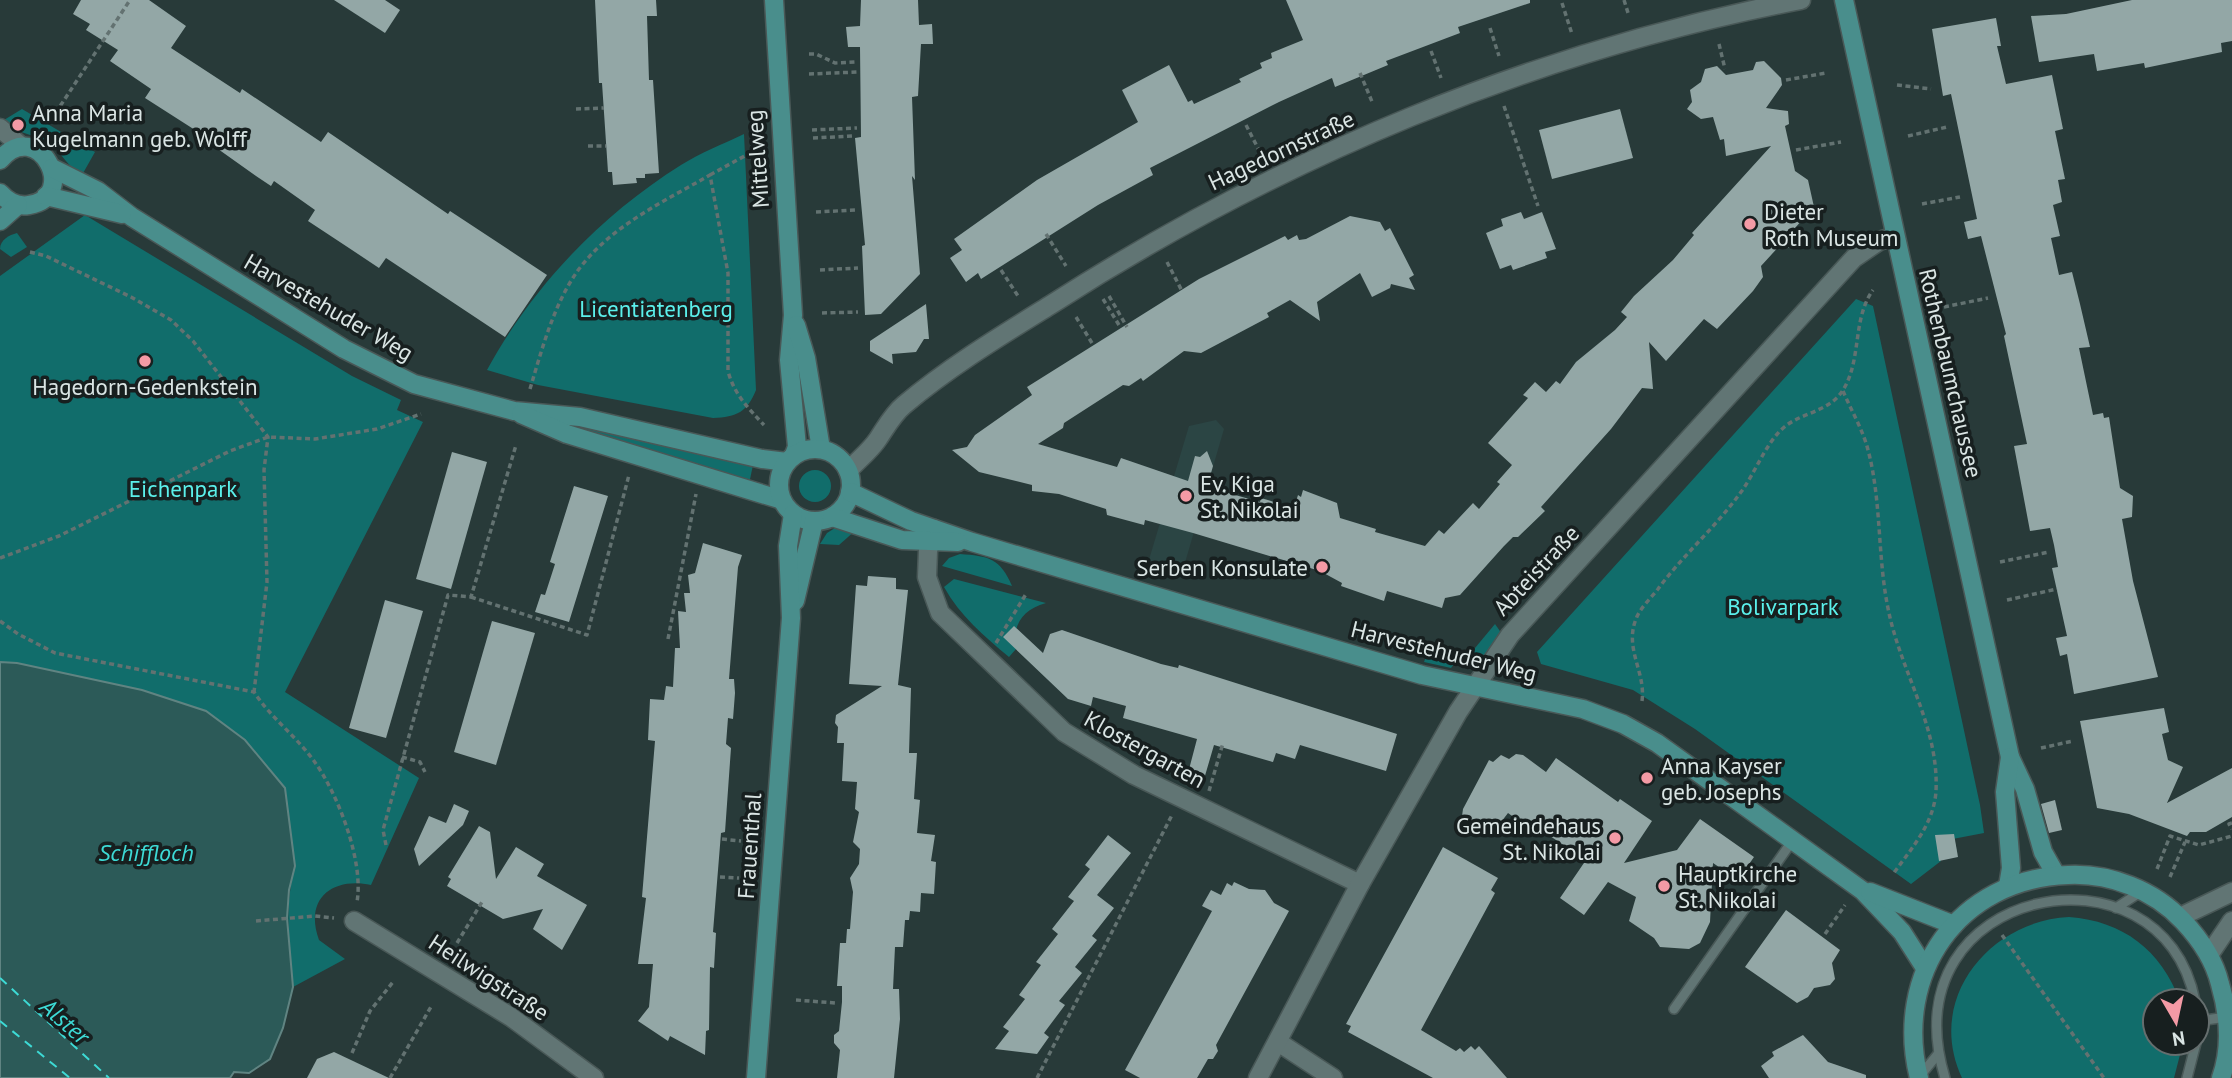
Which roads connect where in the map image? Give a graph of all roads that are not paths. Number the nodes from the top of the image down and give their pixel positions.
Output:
1 (774, 0) edge
2 (1801, 0) edge
3 (1844, 0) edge
4 (0, 128) edge
5 (22, 147) junction
6 (0, 160) edge
7 (52, 168) junction
8 (0, 193) edge
9 (46, 196) junction
10 (18, 205) junction
11 (132, 217) junction
12 (0, 221) edge
13 (1895, 236) junction
14 (793, 315) junction
15 (514, 411) junction
16 (821, 449) junction
17 (791, 458) junction
18 (848, 471) junction
19 (850, 492) junction
20 (788, 507) junction
21 (823, 519) junction
22 (932, 535) junction
23 (791, 618) junction
24 (1475, 687) junction
25 (2010, 757) junction
26 (1793, 840) junction
27 (2056, 875) junction
28 (1360, 884) junction
29 (2008, 886) junction
30 (1863, 891) junction
31 (2142, 891) junction
32 (2232, 892) edge
33 (2116, 908) junction
34 (2180, 918) junction
35 (354, 920) dead end
36 (2232, 921) edge
37 (1954, 925) junction
38 (2209, 955) junction
39 (1925, 968) junction
40 (2189, 987) edge
41 (1674, 1009) dead end
42 (2211, 1017) edge
43 (2227, 1017) junction
44 (1278, 1042) junction
45 (1938, 1054) junction
46 (2193, 1057) edge
47 (594, 1078) edge
48 (757, 1078) edge
49 (1258, 1078) edge
50 (1333, 1078) edge
51 (1919, 1078) edge
52 (1945, 1078) edge
53 (2188, 1078) edge
54 (2221, 1078) edge

1 - 14 street, Mittelweg
2 - 18 street, Hagedornstraße
3 - 13 street, Rothenbaumchaussee
4 - 5 street, Harvestehuder Weg
5 - 6 street
5 - 7 street, Harvestehuder Weg
7 - 9 street
7 - 11 street, Harvestehuder Weg
8 - 10 street
9 - 10 street
9 - 11 street, Harvestehuder Weg
10 - 12 street
11 - 15 street, Harvestehuder Weg
13 - 24 street, Abteistraße
13 - 25 street, Rothenbaumchaussee
14 - 16 street, Mittelweg
14 - 17 street, Mittelweg
15 - 17 street, Harvestehuder Weg
15 - 20 street, Harvestehuder Weg
16 - 17 street, Harvestehuder Weg
16 - 18 street
17 - 20 street
18 - 19 street
19 - 21 street
19 - 22 street, Harvestehuder Weg
20 - 21 street, Harvestehuder Weg
20 - 23 street, Frauenthal
21 - 22 street, Harvestehuder Weg
21 - 23 street, Frauenthal
22 - 24 street, Harvestehuder Weg
22 - 28 street, Klostergarten
23 - 48 street, Frauenthal
24 - 26 street, Harvestehuder Weg
24 - 28 street, Abteistraße
25 - 27 street, Rothenbaumchaussee
25 - 29 street, Rothenbaumchaussee
26 - 30 street, Harvestehuder Weg
26 - 41 lane
27 - 29 street
27 - 31 street
28 - 44 street, Abteistraße
29 - 37 street
30 - 37 street, Harvestehuder Weg
30 - 39 street, Harvestehuder Weg
31 - 33 lane
31 - 34 street
32 - 34 street
33 - 40 lane
33 - 45 lane
34 - 38 street
35 - 47 street, Heilwigstraße
36 - 38 street
37 - 39 street
38 - 43 street
39 - 51 street
42 - 43 lane
43 - 54 street
44 - 49 street, Abteistraße
44 - 50 street
45 - 51 lane
45 - 52 lane
46 - 53 lane

